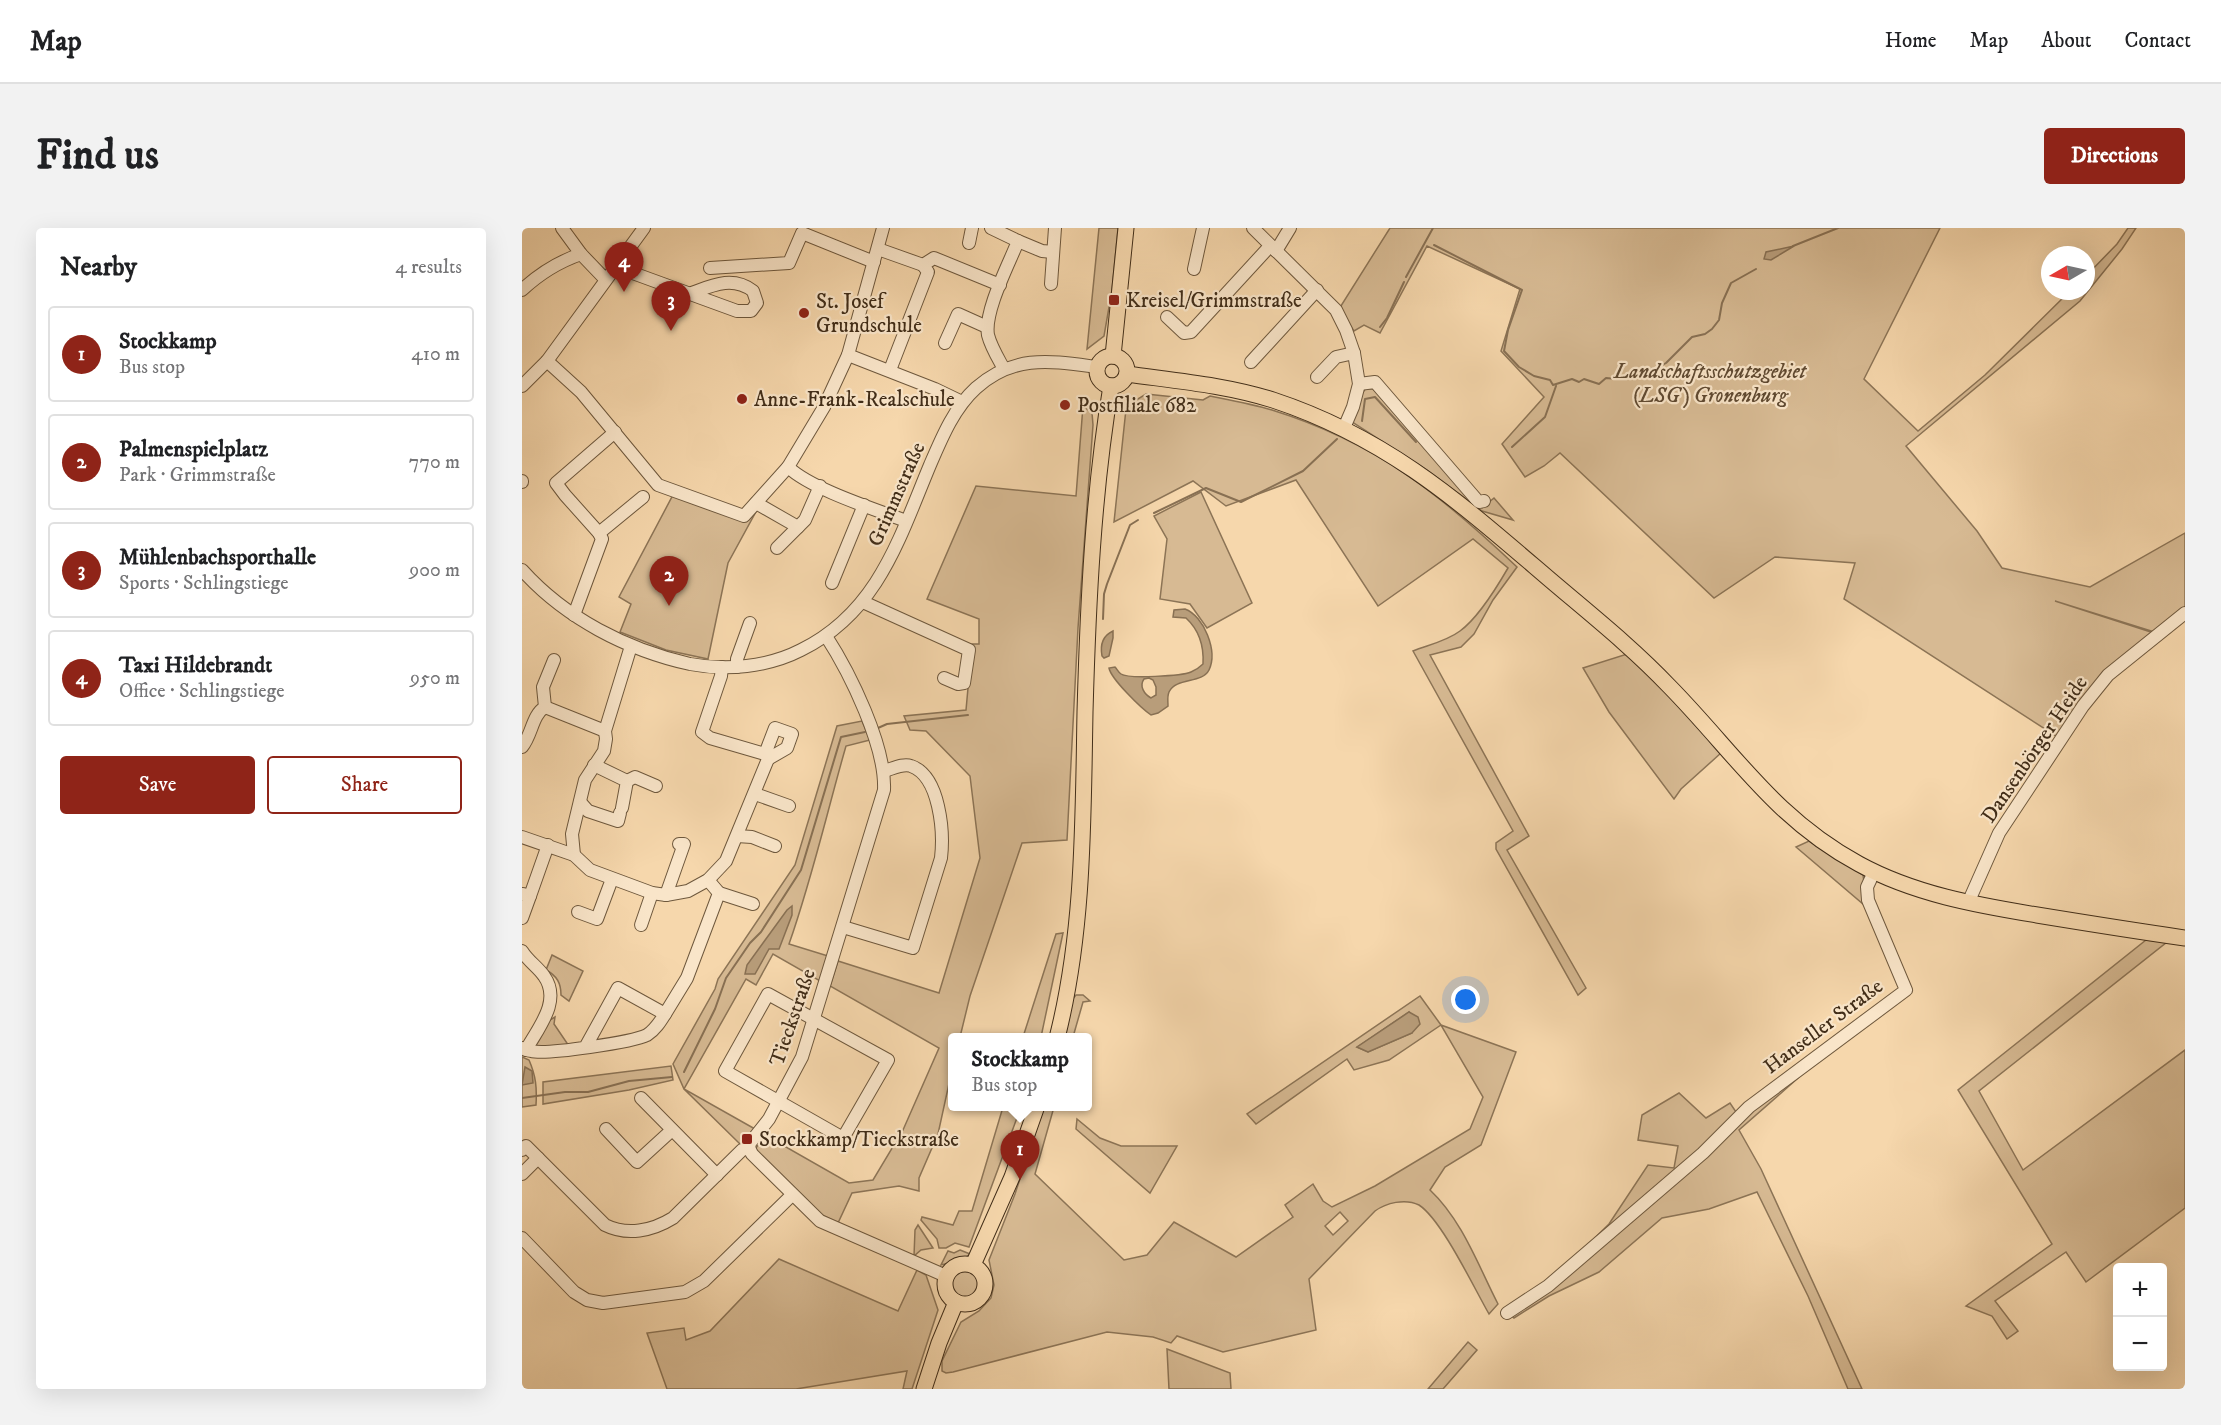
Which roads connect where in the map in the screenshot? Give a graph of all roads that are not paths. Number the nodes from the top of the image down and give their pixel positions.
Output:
1 (562, 228) edge
2 (644, 228) edge
3 (883, 228) edge
4 (972, 228) edge
5 (991, 228) edge
6 (1055, 228) edge
7 (1126, 228) edge
8 (1203, 228) edge
9 (1253, 228) edge
10 (1290, 228) edge
11 (1018, 241) junction
12 (969, 243) dead end
13 (878, 249) junction
14 (1273, 249) junction
15 (1053, 252) junction
16 (581, 254) junction
17 (874, 262) junction
18 (616, 264) junction
19 (923, 265) junction
20 (710, 268) dead end
21 (1194, 269) dead end
22 (605, 279) junction
23 (1051, 284) dead end
24 (1000, 285) junction
25 (522, 290) edge
26 (1317, 290) junction
27 (689, 294) junction
28 (1167, 317) dead end
29 (987, 327) junction
30 (945, 343) dead end
31 (1354, 352) junction
32 (848, 355) junction
33 (1113, 356) junction
34 (547, 361) junction
35 (1251, 362) dead end
36 (1097, 367) junction
37 (1004, 369) junction
38 (890, 370) junction
39 (1127, 374) junction
40 (1317, 377) dead end
41 (1359, 384) junction
42 (522, 386) edge
43 (1110, 386) junction
44 (962, 402) junction
45 (1344, 428) junction
46 (615, 432) junction
47 (788, 467) junction
48 (820, 486) junction
49 (643, 497) dead end
50 (1484, 501) dead end
51 (756, 503) junction
52 (864, 505) junction
53 (906, 521) junction
54 (798, 527) junction
55 (599, 533) junction
56 (777, 548) dead end
57 (522, 571) edge
58 (832, 583) dead end
59 (863, 602) junction
60 (2185, 613) edge
61 (574, 615) junction
62 (750, 623) dead end
63 (826, 636) junction
64 (631, 646) junction
65 (554, 660) dead end
66 (722, 667) junction
67 (737, 667) junction
68 (944, 678) dead end
69 (545, 707) junction
70 (605, 731) junction
71 (522, 747) edge
72 (594, 765) junction
73 (884, 771) junction
74 (627, 781) junction
75 (656, 786) dead end
76 (755, 794) junction
77 (580, 802) junction
78 (789, 806) dead end
79 (737, 836) junction
80 (522, 837) edge
81 (679, 844) dead end
82 (548, 845) junction
83 (775, 846) dead end
84 (574, 855) junction
85 (1874, 872) junction
86 (612, 879) junction
87 (708, 880) junction
88 (719, 892) junction
89 (652, 893) junction
90 (526, 894) edge
91 (666, 895) junction
92 (1968, 903) junction
93 (753, 904) dead end
94 (578, 912) dead end
95 (522, 918) edge
96 (641, 925) dead end
97 (843, 927) junction
98 (2185, 938) edge
99 (524, 955) edge
100 (665, 1014) junction
101 (814, 1018) junction
102 (1058, 1033) edge
103 (586, 1046) junction
104 (524, 1049) edge
105 (641, 1098) dead end
106 (778, 1102) junction
107 (1036, 1111) edge
108 (606, 1129) dead end
109 (672, 1130) junction
110 (748, 1148) junction
111 (522, 1150) edge
112 (538, 1158) junction
113 (522, 1174) edge
114 (717, 1175) junction
115 (792, 1195) junction
116 (522, 1238) edge
117 (973, 1265) junction
118 (946, 1276) junction
119 (956, 1302) junction
120 (1507, 1313) dead end
121 (924, 1389) edge

1 - 16 street
2 - 18 street
3 - 13 street
4 - 12 street
5 - 11 street
6 - 15 street
7 - 33 main road
8 - 21 street
9 - 14 street
10 - 14 street
11 - 15 street
11 - 24 street
13 - 17 street
13 - 19 street
14 - 26 street
14 - 28 street
15 - 23 street
16 - 22 street
16 - 25 street
17 - 20 street
17 - 32 street
18 - 22 street
18 - 27 street
19 - 24 street
19 - 38 street
22 - 34 street
24 - 29 street
26 - 31 street
26 - 35 street
27 - 27 street
29 - 30 street
29 - 37 street
31 - 40 street
31 - 41 street
32 - 38 street
32 - 47 street
33 - 36 main road
33 - 39 main road
34 - 42 street
34 - 46 street
36 - 37 street, Grimmstraße
36 - 43 main road
37 - 44 street, Grimmstraße
38 - 44 street
39 - 43 main road
39 - 45 main road
41 - 45 street
41 - 50 street
43 - 102 main road
44 - 53 street, Grimmstraße
45 - 85 main road
46 - 51 street
46 - 55 street
47 - 48 street
47 - 51 street
48 - 52 street
48 - 54 street
49 - 55 street
51 - 54 street
52 - 53 street
52 - 58 street
53 - 59 street, Grimmstraße
54 - 56 street
55 - 61 street
57 - 61 street, Grimmstraße
59 - 63 street, Grimmstraße
59 - 68 street
60 - 92 street, Dansenbörger Heide
61 - 64 street, Grimmstraße
62 - 67 street
63 - 67 street, Grimmstraße
63 - 73 street, Tieckstraße
64 - 66 street, Grimmstraße
64 - 70 street
65 - 69 street
66 - 67 street, Grimmstraße
66 - 76 street
69 - 70 street
69 - 71 street
70 - 72 street
72 - 74 street
72 - 77 street
73 - 97 street, Tieckstraße
73 - 97 street
74 - 75 street
74 - 77 street
76 - 78 street
76 - 79 street
77 - 84 street
79 - 83 street
79 - 87 street
80 - 82 street
81 - 91 street
82 - 84 street
82 - 90 street
84 - 86 street
85 - 92 main road
85 - 120 street, Hanseller Straße
86 - 89 street
86 - 94 street
87 - 88 street
87 - 91 street
88 - 93 street
88 - 100 street
89 - 91 street
89 - 96 street
90 - 95 street
92 - 98 main road
97 - 101 street, Tieckstraße
99 - 104 street
100 - 103 street
100 - 103 street
101 - 106 street, Tieckstraße
101 - 106 street
101 - 106 street
103 - 104 street
105 - 109 street
106 - 110 street, Tieckstraße
107 - 117 main road
108 - 109 street
109 - 114 street
110 - 114 street, Tieckstraße
110 - 115 street
111 - 112 street, Tieckstraße
112 - 113 street
112 - 114 street, Tieckstraße
115 - 116 street
115 - 118 street
117 - 118 main road
117 - 119 main road
118 - 119 main road
119 - 121 main road

